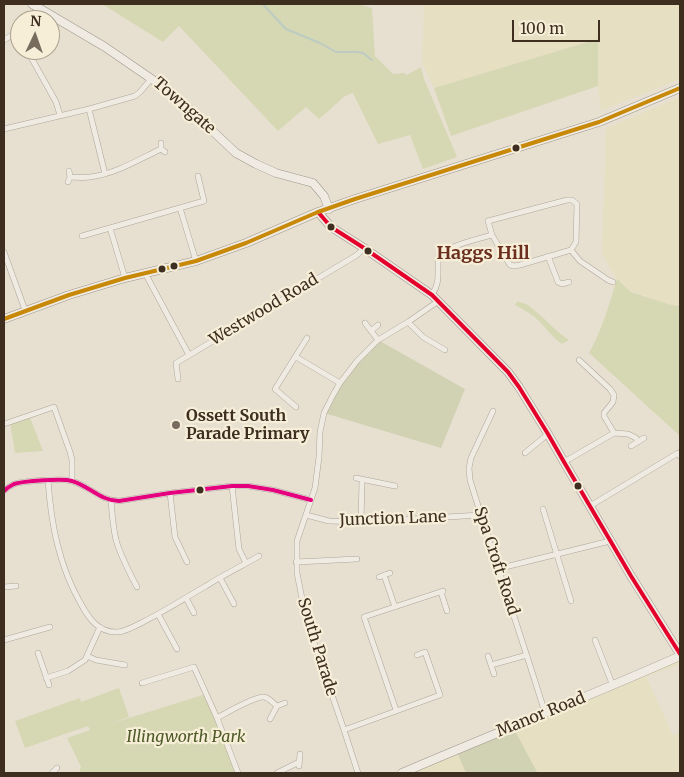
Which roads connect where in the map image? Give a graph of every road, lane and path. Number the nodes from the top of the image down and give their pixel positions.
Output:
1 (32, 4) edge
2 (33, 60) edge
3 (152, 78) junction
4 (680, 88) edge
5 (89, 109) junction
6 (60, 116) junction
7 (4, 128) edge
8 (162, 148) dead end
9 (105, 174) junction
10 (69, 176) dead end
11 (198, 176) dead end
12 (180, 208) junction
13 (329, 208) junction
14 (318, 212) junction
15 (110, 228) junction
16 (492, 235) junction
17 (82, 236) dead end
18 (364, 248) junction
19 (571, 250) junction
20 (4, 252) edge
21 (548, 256) junction
22 (196, 261) junction
23 (145, 273) junction
24 (125, 278) junction
25 (569, 282) dead end
26 (613, 282) dead end
27 (435, 298) junction
28 (25, 310) junction
29 (4, 318) edge
30 (408, 322) junction
31 (365, 323) dead end
32 (378, 325) dead end
33 (370, 331) junction
34 (307, 338) dead end
35 (378, 340) junction
36 (445, 350) dead end
37 (189, 355) junction
38 (296, 356) junction
39 (590, 359) dead end
40 (579, 360) dead end
41 (585, 365) junction
42 (178, 378) dead end
43 (340, 383) junction
44 (296, 408) dead end
45 (492, 411) dead end
46 (4, 424) edge
47 (614, 433) junction
48 (548, 434) junction
49 (644, 438) dead end
50 (638, 442) junction
51 (525, 444) dead end
52 (631, 446) dead end
53 (680, 456) edge
54 (564, 462) junction
55 (356, 478) dead end
56 (48, 480) junction
57 (72, 480) junction
58 (362, 480) junction
59 (232, 486) junction
60 (395, 486) dead end
61 (4, 490) edge
62 (170, 493) junction
63 (311, 500) junction
64 (111, 501) junction
65 (590, 506) junction
66 (543, 509) dead end
67 (306, 515) junction
68 (481, 515) junction
69 (361, 522) junction
70 (610, 541) junction
71 (557, 554) junction
72 (260, 556) dead end
73 (357, 559) dead end
74 (188, 562) dead end
75 (296, 562) junction
76 (246, 563) junction
77 (497, 569) junction
78 (384, 575) dead end
79 (220, 578) junction
80 (16, 586) dead end
81 (4, 587) edge
82 (137, 587) dead end
83 (186, 598) junction
84 (571, 601) dead end
85 (234, 604) dead end
86 (395, 607) junction
87 (447, 612) dead end
88 (194, 613) dead end
89 (158, 614) junction
90 (50, 627) dead end
91 (100, 627) junction
92 (4, 640) edge
93 (595, 640) dead end
94 (177, 649) dead end
95 (38, 653) dead end
96 (418, 655) dead end
97 (527, 655) junction
98 (680, 655) edge
99 (87, 656) junction
100 (488, 656) dead end
101 (125, 665) dead end
102 (491, 665) junction
103 (494, 674) dead end
104 (46, 678) junction
105 (142, 684) dead end
106 (48, 685) dead end
107 (613, 686) junction
108 (284, 703) dead end
109 (277, 706) junction
110 (396, 710) junction
111 (545, 713) junction
112 (217, 718) junction
113 (270, 718) dead end
114 (344, 730) junction
115 (300, 754) dead end
116 (57, 768) dead end
117 (52, 773) edge
118 (238, 773) edge
119 (277, 773) edge
120 (358, 773) edge
121 (402, 773) edge

1 - 3 street, Towngate
2 - 6 street
3 - 5 street
3 - 13 street, Towngate
4 - 13 street
5 - 6 street
5 - 9 street
6 - 7 street
8 - 9 street
9 - 10 street
11 - 12 street
12 - 15 street
12 - 22 street
13 - 14 street
14 - 18 street
14 - 22 street
15 - 17 street
15 - 24 street
16 - 19 street
16 - 21 street
16 - 27 street
18 - 27 street
18 - 37 street, Westwood Road
19 - 21 street
19 - 26 street
20 - 28 street
21 - 25 street
22 - 23 street
23 - 24 street
23 - 37 street
24 - 28 street
27 - 30 street, South Parade
27 - 48 street
28 - 29 street
30 - 35 street, South Parade
30 - 36 street
31 - 33 street
32 - 33 street
33 - 35 street
34 - 38 street
35 - 43 street, South Parade
37 - 42 street, Westwood Road
38 - 43 street
38 - 44 street
39 - 41 street
40 - 41 street
41 - 47 street
43 - 63 street, South Parade
45 - 68 street, Spa Croft Road
46 - 57 street
47 - 50 street
47 - 54 street
48 - 51 street
48 - 54 street
49 - 50 street
50 - 52 street
53 - 65 street
54 - 65 street
55 - 58 street
56 - 57 street
56 - 61 street
56 - 91 street
57 - 64 street
58 - 60 street
58 - 69 street
59 - 62 street
59 - 63 street
59 - 76 street
62 - 64 street
62 - 74 street
63 - 67 street, South Parade
64 - 82 street
65 - 70 street
66 - 71 street
67 - 69 street, Junction Lane
67 - 75 street, South Parade
68 - 69 street, Junction Lane
68 - 77 street, Spa Croft Road
70 - 71 street
70 - 98 street
71 - 77 street
71 - 84 street
72 - 76 street
73 - 75 street
75 - 114 street, South Parade
76 - 79 street
77 - 97 street, Spa Croft Road
78 - 86 street
79 - 83 street
79 - 85 street
80 - 81 street
83 - 88 street
83 - 89 street
86 - 87 street
86 - 110 street
89 - 91 street
89 - 94 street
90 - 92 street
91 - 99 street
93 - 107 street
95 - 104 street
96 - 110 street
97 - 102 street
97 - 111 street, Spa Croft Road
98 - 107 street, Manor Road
99 - 101 street
99 - 104 street
100 - 102 street
102 - 103 street
104 - 106 street
105 - 112 street
107 - 111 street, Manor Road
108 - 109 street
109 - 112 street
109 - 113 street
110 - 114 street
111 - 121 street, Manor Road
112 - 118 street
114 - 120 street, South Parade
115 - 119 street
116 - 117 street

